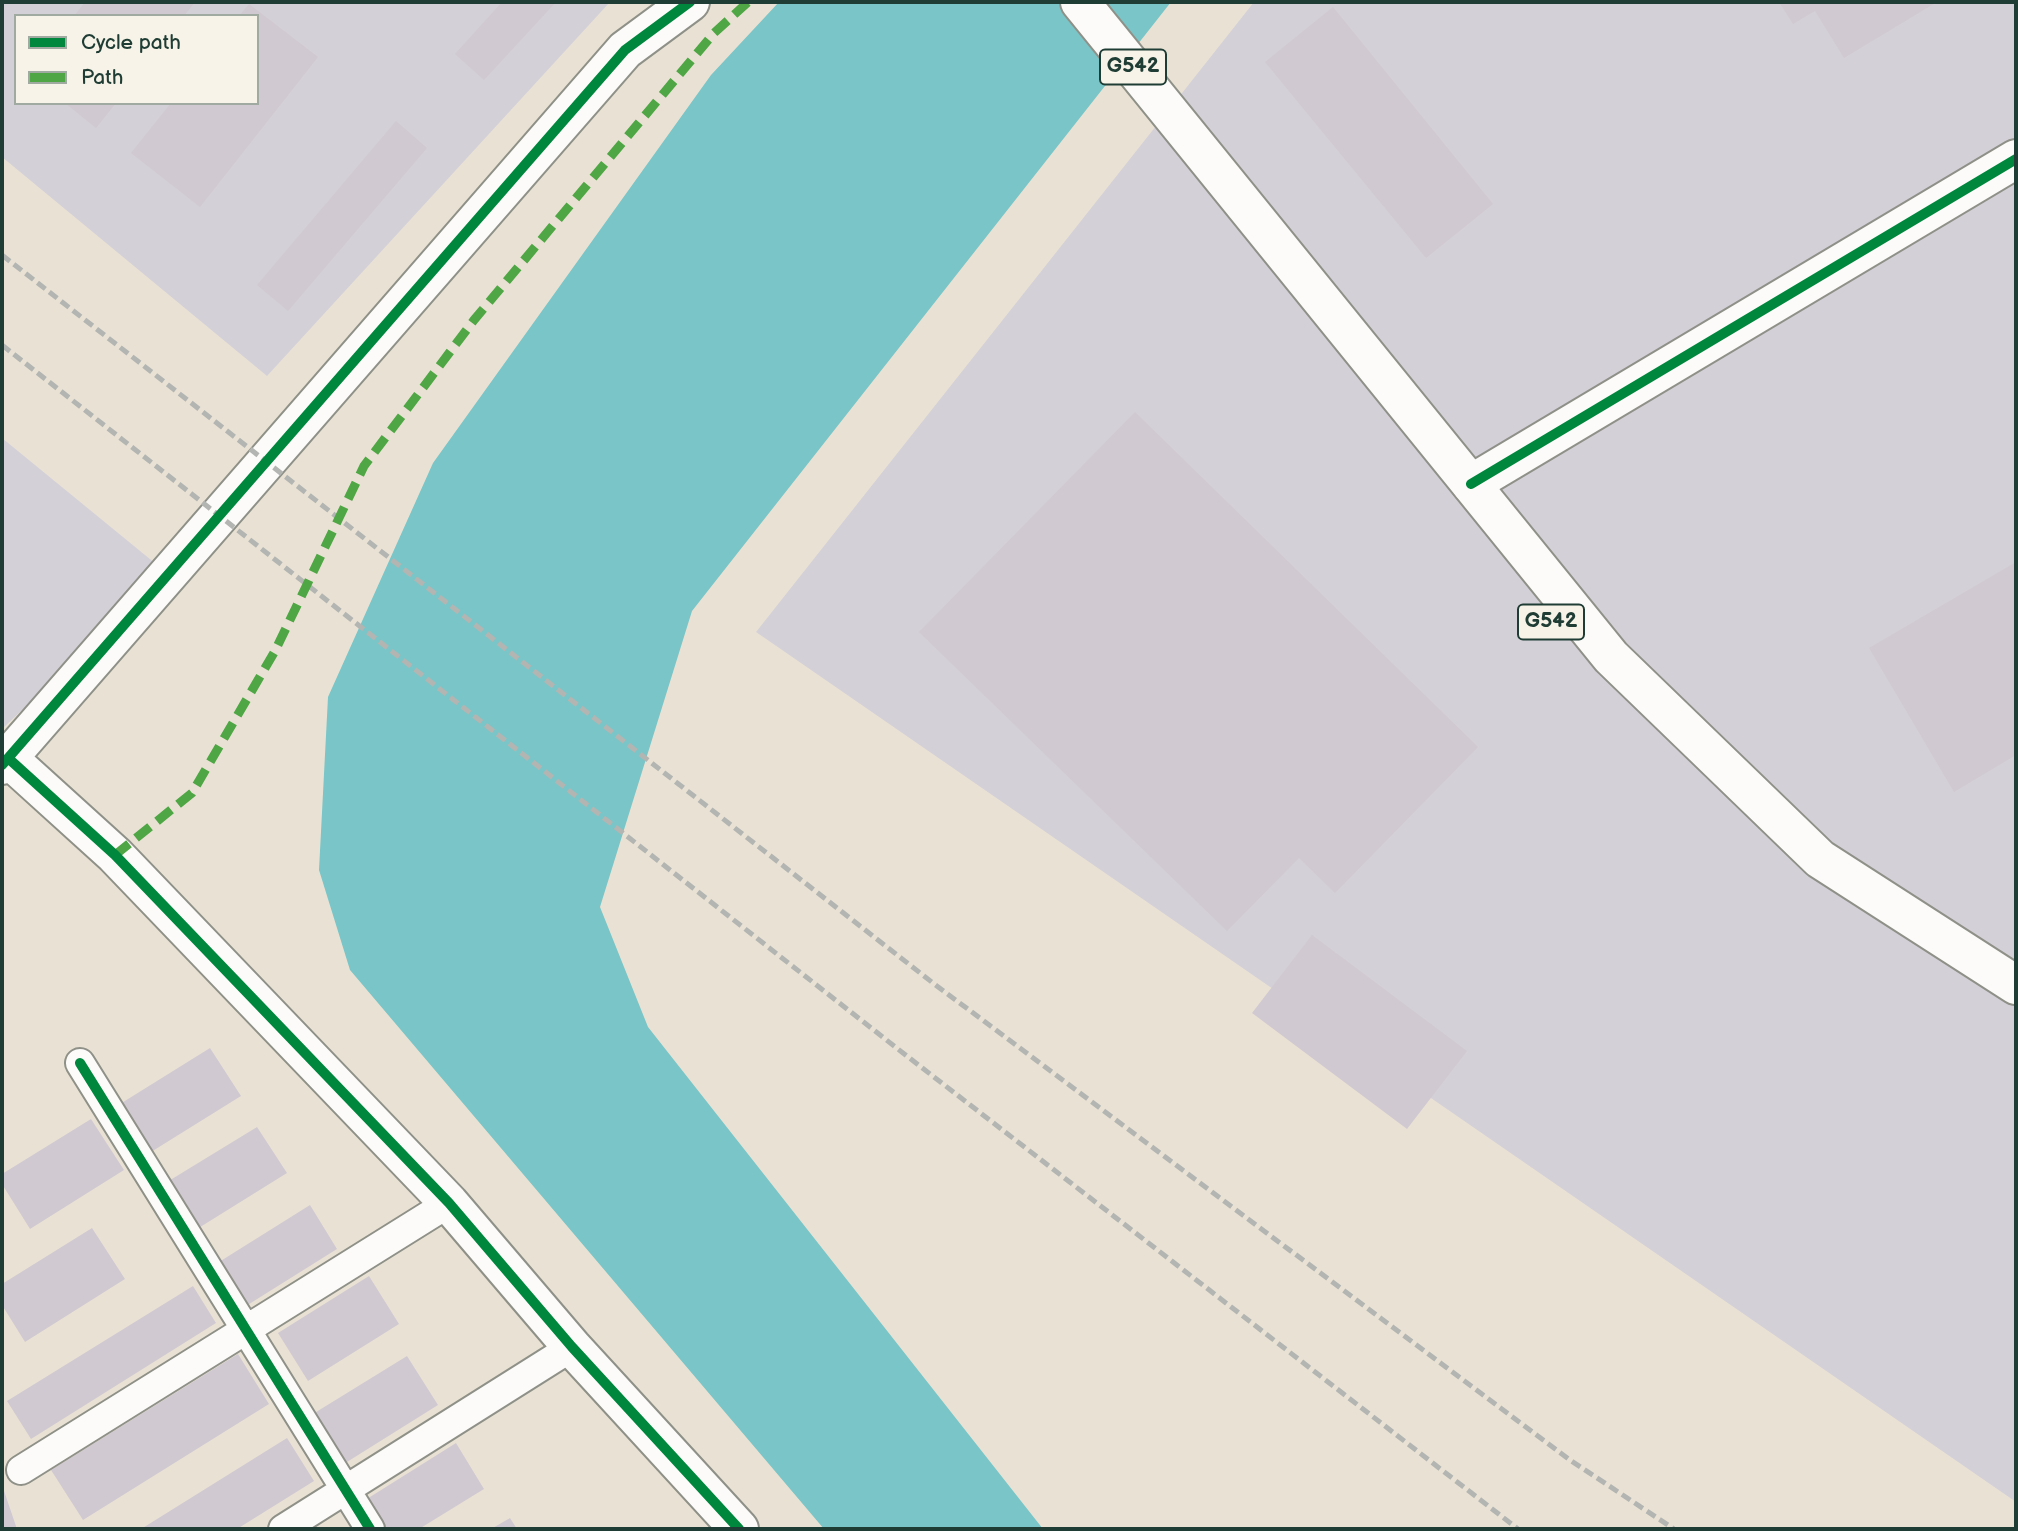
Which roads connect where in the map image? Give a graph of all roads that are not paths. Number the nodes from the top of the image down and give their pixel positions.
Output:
1 (690, 2) edge
2 (1080, 2) edge
3 (1186, 131) junction
4 (2016, 159) edge
5 (1472, 484) junction
6 (5, 762) edge
7 (2016, 985) edge
8 (2016, 1014) edge
9 (80, 1063) dead end
10 (449, 1203) junction
11 (246, 1330) junction
12 (572, 1347) junction
13 (21, 1470) dead end
14 (345, 1490) junction
15 (284, 1529) edge
16 (370, 1529) edge
17 (738, 1529) edge

1 - 6 main road
2 - 3 main road, G542
3 - 5 main road, G542
3 - 8 main road, G542
4 - 5 main road
5 - 7 main road, G542
6 - 10 main road
9 - 11 street
10 - 11 street
10 - 12 main road
11 - 13 street
11 - 14 street
12 - 14 street
12 - 17 main road
14 - 15 street
14 - 16 street

